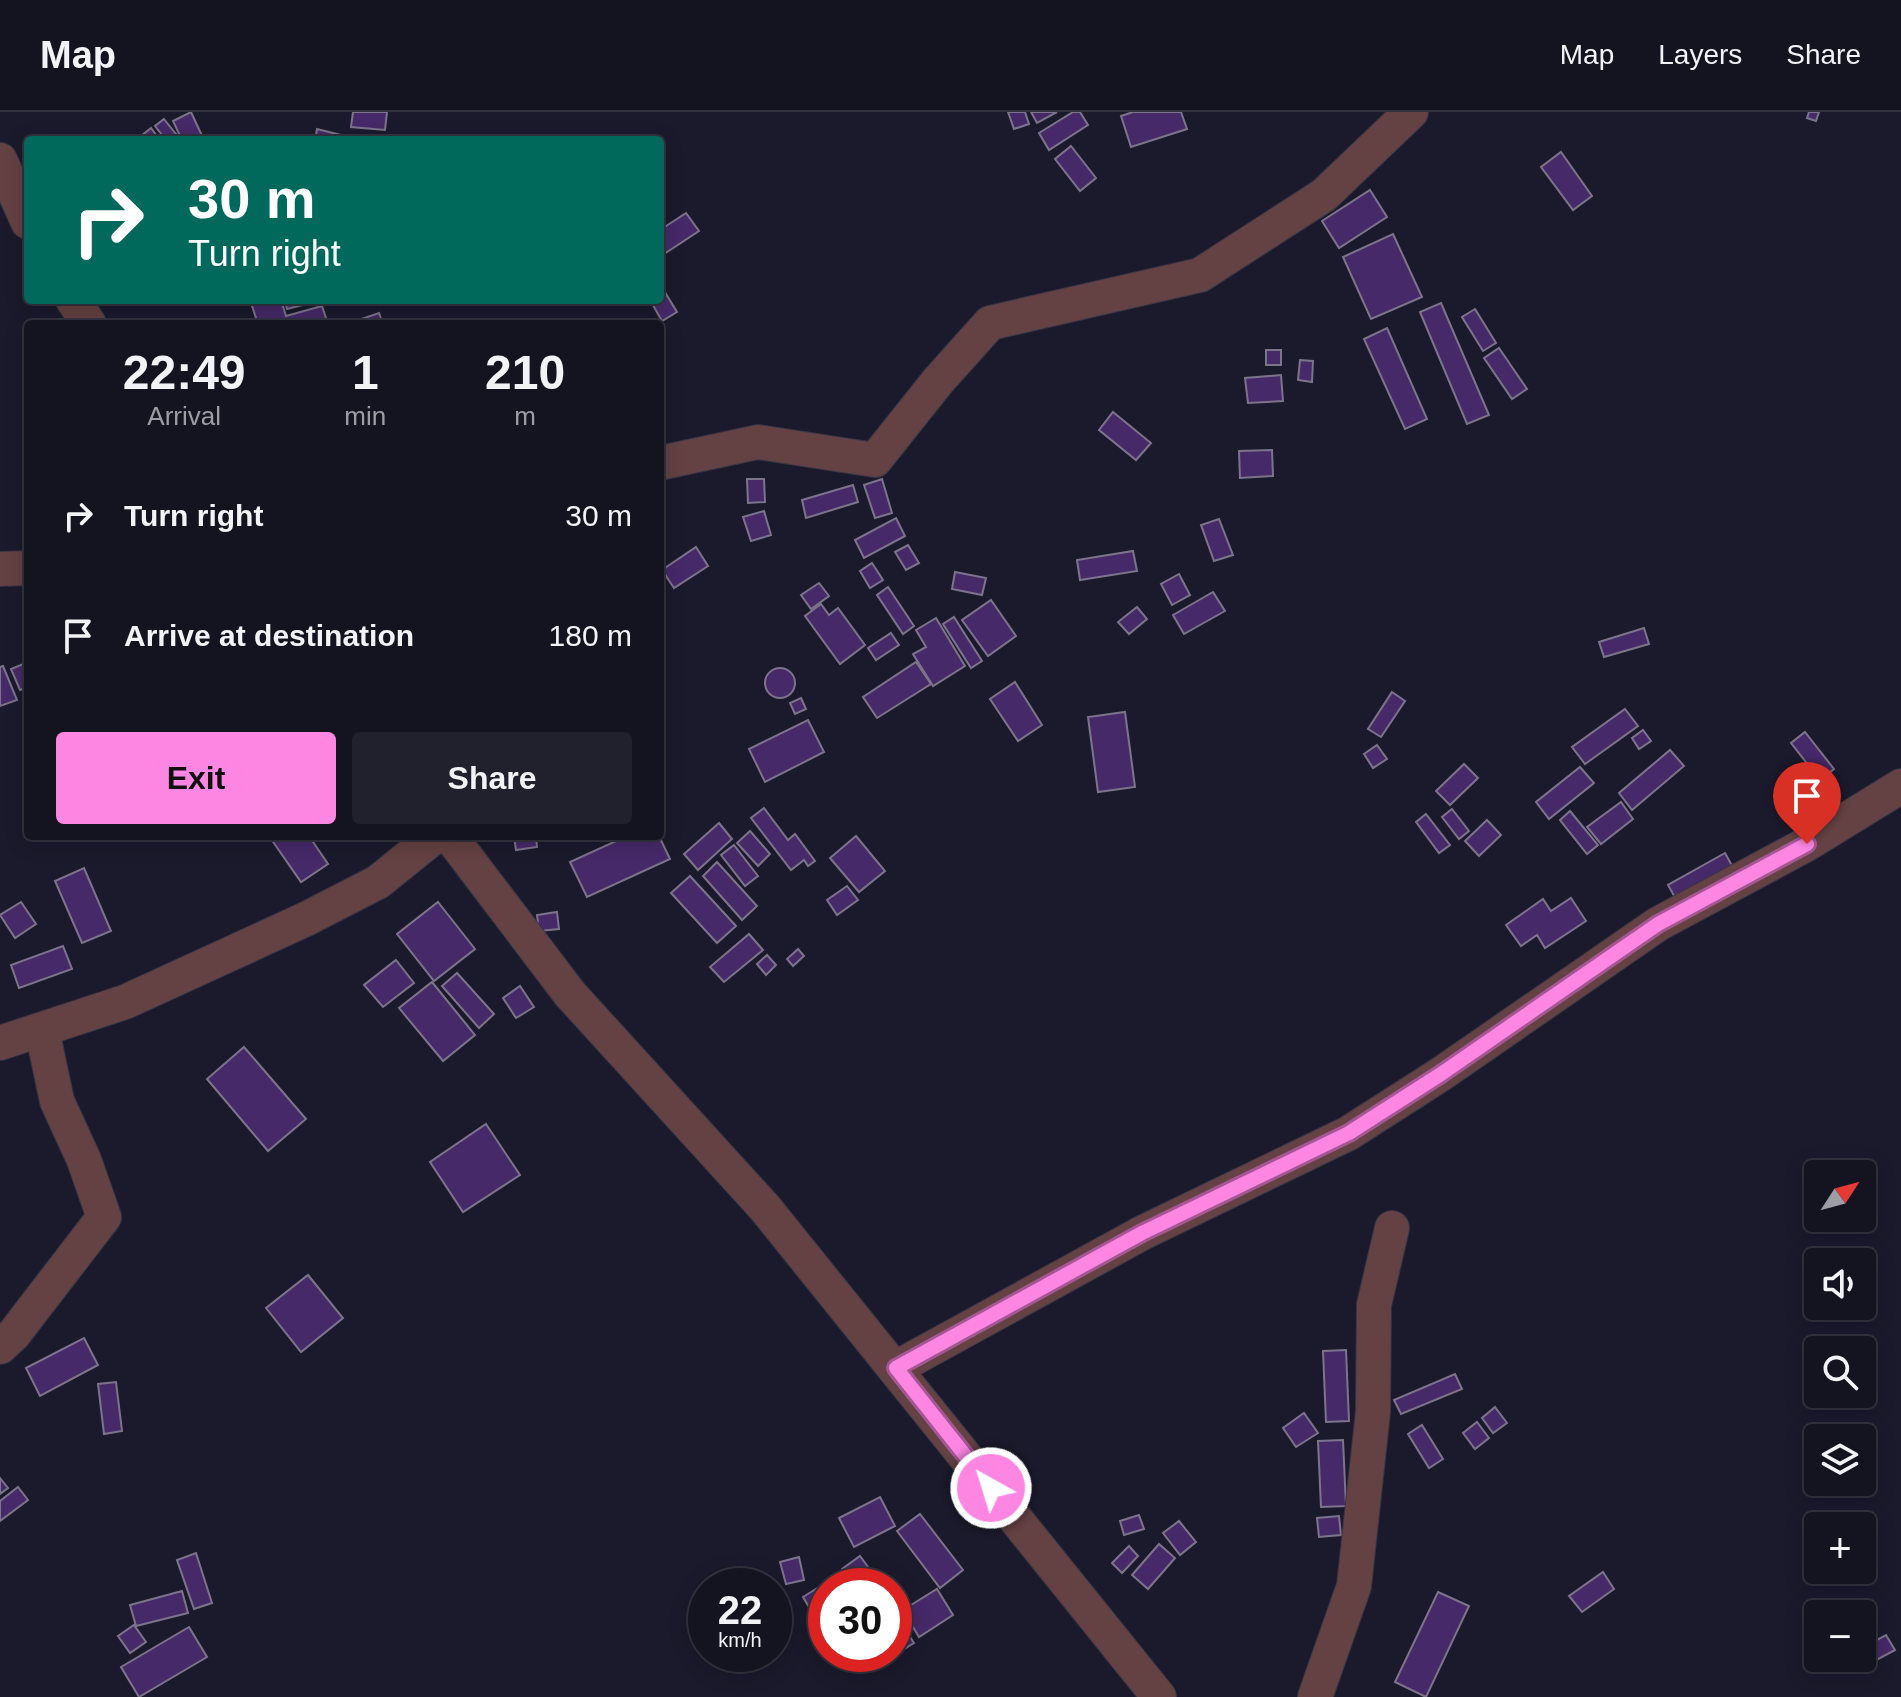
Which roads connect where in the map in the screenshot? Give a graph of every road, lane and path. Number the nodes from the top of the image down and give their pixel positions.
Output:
1 (1411, 112) edge
2 (0, 160) edge
3 (24, 213) edge
4 (664, 462) edge
5 (24, 568) edge
6 (0, 569) edge
7 (1901, 786) edge
8 (430, 840) edge
9 (453, 840) edge
10 (42, 1030) junction
11 (0, 1043) edge
12 (1392, 1228) dead end
13 (0, 1347) edge
14 (896, 1368) junction
15 (1159, 1697) edge
16 (1315, 1697) edge

1 - 4 street
2 - 3 street
5 - 6 street
7 - 14 street
8 - 10 street
9 - 14 street
10 - 11 street
10 - 13 street
12 - 16 street
14 - 15 street

